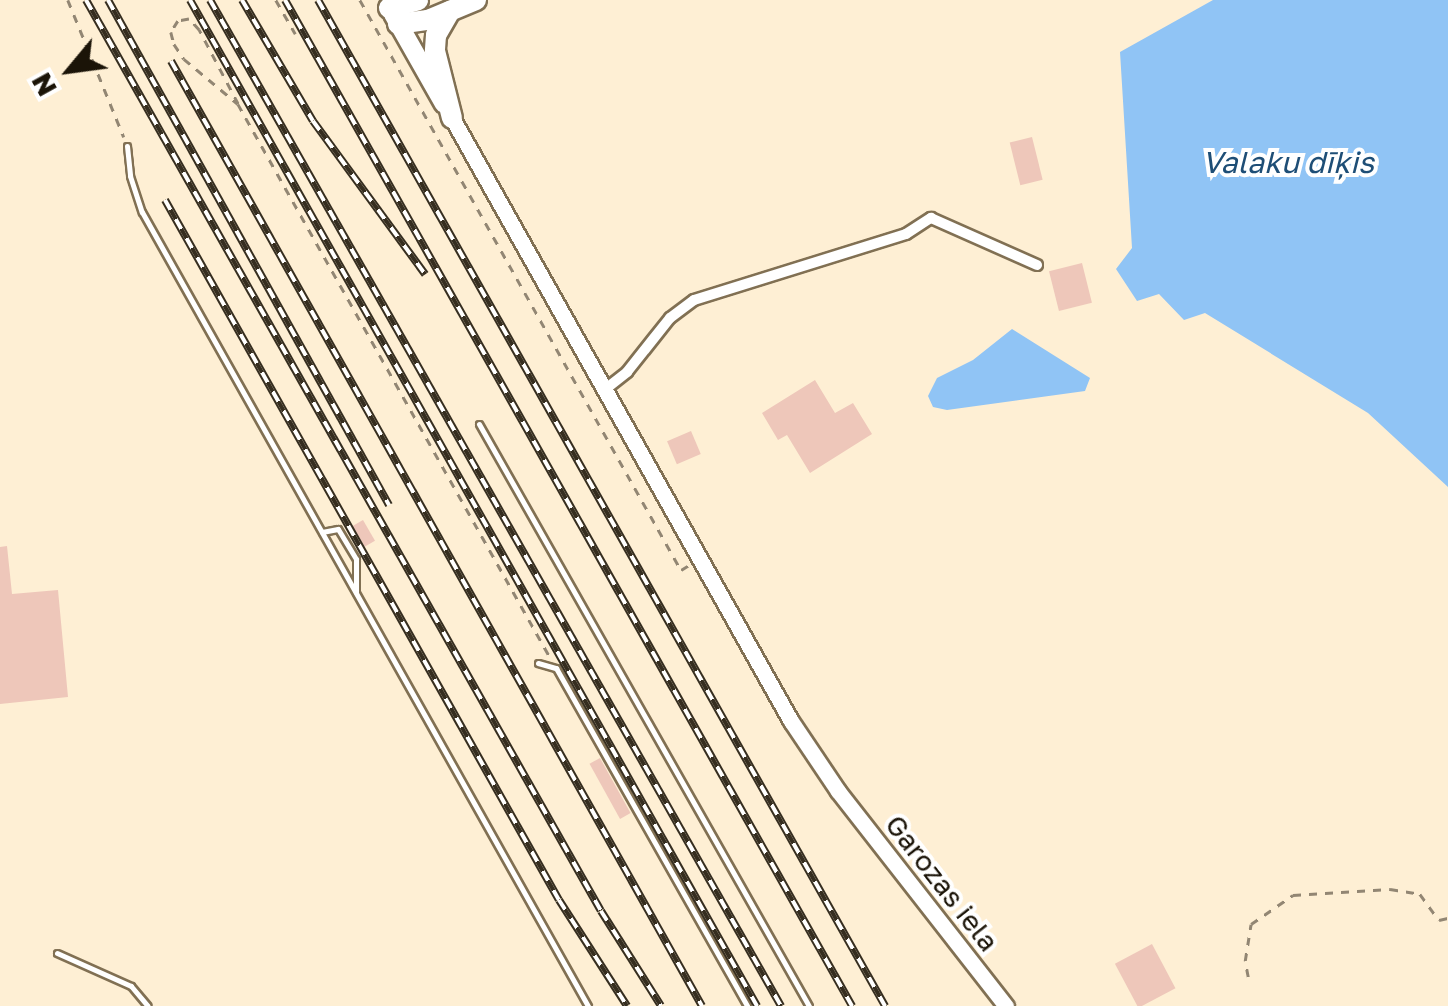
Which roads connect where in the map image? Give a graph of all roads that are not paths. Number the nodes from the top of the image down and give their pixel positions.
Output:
1 (418, 0) edge
2 (476, 0) edge
3 (391, 10) edge
4 (450, 12) junction
5 (452, 118) junction
6 (128, 146) road end
7 (1037, 265) dead end
8 (604, 391) junction
9 (478, 424) dead end
10 (322, 532) junction
11 (356, 594) junction
12 (538, 663) dead end
13 (58, 953) dead end
14 (148, 1006) edge
15 (588, 1006) edge
16 (748, 1006) edge
17 (809, 1006) edge
18 (1006, 1006) edge

1 - 3 highway
2 - 4 highway
3 - 4 highway
3 - 5 main road
4 - 5 highway
5 - 8 main road, Garozas iela
6 - 10 lane
7 - 8 street
8 - 18 main road, Garozas iela
9 - 17 lane
10 - 11 lane
10 - 11 lane
11 - 15 lane
12 - 16 lane
13 - 14 lane

